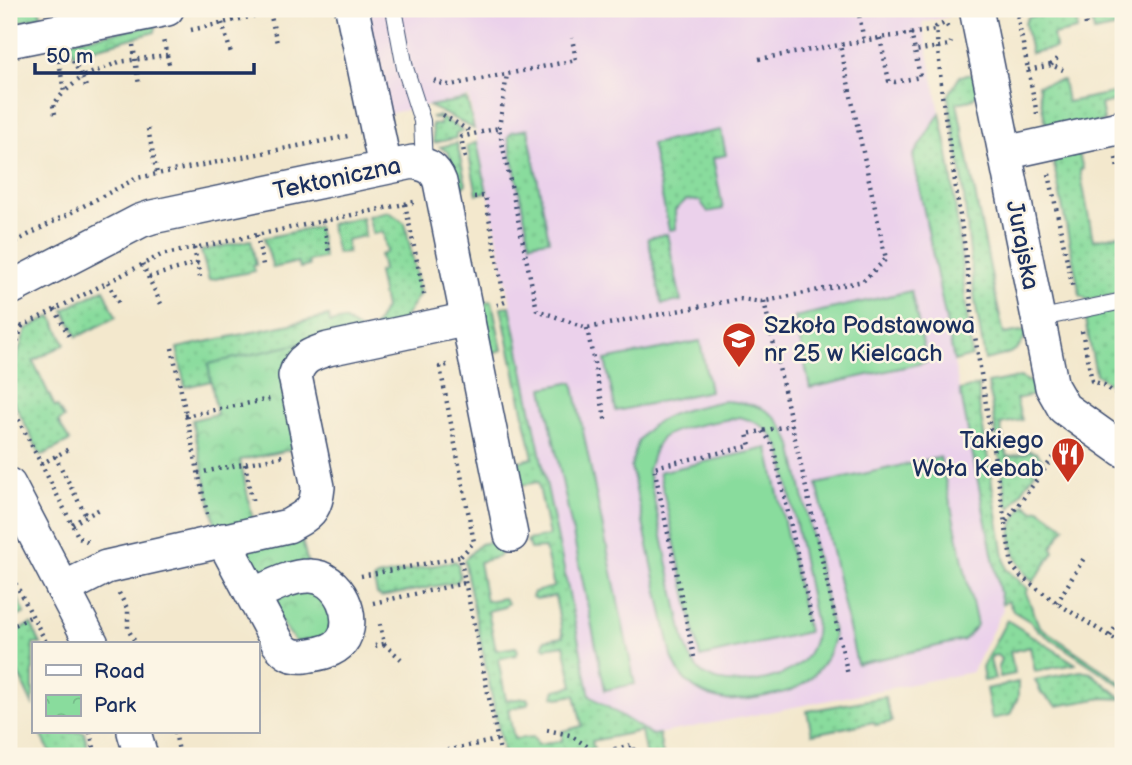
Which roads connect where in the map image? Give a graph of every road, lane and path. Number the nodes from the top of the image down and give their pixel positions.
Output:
1 (285, 9) edge
2 (352, 9) edge
3 (394, 9) edge
4 (858, 9) edge
5 (976, 9) edge
6 (1044, 9) edge
7 (1083, 9) edge
8 (270, 12) junction
9 (222, 23) junction
10 (1086, 25) dead end
11 (172, 28) edge
12 (936, 30) junction
13 (911, 33) junction
14 (572, 38) dead end
15 (880, 38) junction
16 (152, 39) dead end
17 (9, 41) edge
18 (142, 41) dead end
19 (864, 41) junction
20 (277, 43) dead end
21 (840, 45) junction
22 (938, 47) junction
23 (915, 51) junction
24 (230, 53) dead end
25 (167, 55) junction
26 (1060, 55) dead end
27 (135, 59) junction
28 (759, 59) dead end
29 (73, 61) dead end
30 (169, 64) dead end
31 (1051, 65) junction
32 (1028, 69) junction
33 (1063, 70) dead end
34 (507, 74) junction
35 (431, 77) dead end
36 (139, 85) dead end
37 (64, 92) dead end
38 (55, 114) dead end
39 (1123, 127) edge
40 (499, 128) junction
41 (148, 129) dead end
42 (1043, 145) junction
43 (1005, 153) junction
44 (424, 164) junction
45 (466, 165) dead end
46 (385, 167) junction
47 (157, 174) dead end
48 (419, 201) dead end
49 (405, 204) junction
50 (323, 221) junction
51 (257, 235) junction
52 (194, 248) junction
53 (329, 253) dead end
54 (198, 263) junction
55 (142, 264) junction
56 (263, 265) dead end
57 (149, 277) junction
58 (200, 277) dead end
59 (108, 282) junction
60 (9, 289) edge
61 (764, 301) junction
62 (1123, 301) edge
63 (120, 306) dead end
64 (162, 306) dead end
65 (55, 309) junction
66 (1077, 311) junction
67 (468, 319) junction
68 (1037, 319) junction
69 (22, 326) junction
70 (431, 327) junction
71 (587, 328) junction
72 (9, 333) edge
73 (69, 337) dead end
74 (173, 348) dead end
75 (9, 368) edge
76 (299, 394) junction
77 (1123, 400) edge
78 (9, 401) edge
79 (186, 416) junction
80 (606, 423) dead end
81 (792, 425) junction
82 (763, 431) junction
83 (1069, 436) dead end
84 (69, 449) dead end
85 (310, 450) junction
86 (1123, 450) edge
87 (55, 456) junction
88 (41, 464) junction
89 (245, 464) junction
90 (198, 473) junction
91 (9, 485) edge
92 (1123, 503) edge
93 (100, 509) dead end
94 (1118, 511) dead end
95 (86, 516) junction
96 (1005, 523) junction
97 (72, 524) junction
98 (259, 532) junction
99 (511, 535) dead end
100 (218, 541) junction
101 (460, 557) dead end
102 (1084, 558) dead end
103 (106, 567) junction
104 (9, 571) edge
105 (358, 577) dead end
106 (465, 583) dead end
107 (63, 589) junction
108 (253, 596) junction
109 (1057, 603) junction
110 (346, 608) junction
111 (1123, 615) edge
112 (32, 616) junction
113 (813, 624) dead end
114 (9, 628) edge
115 (1110, 636) junction
116 (46, 642) edge
117 (91, 642) edge
118 (135, 642) edge
119 (384, 644) dead end
120 (1123, 645) edge
121 (694, 657) dead end
122 (401, 659) dead end
123 (848, 675) dead end
124 (547, 730) dead end
125 (90, 734) edge
126 (135, 734) edge
127 (175, 734) edge
128 (497, 740) dead end
129 (96, 756) edge
130 (141, 756) edge
131 (180, 756) edge
132 (419, 756) edge
133 (602, 756) edge
134 (616, 756) edge
135 (635, 756) edge

1 - 8 path
2 - 46 street
3 - 44 lane
4 - 19 path
5 - 43 street, Jurajska
6 - 32 path
7 - 10 path
8 - 9 path
8 - 20 path
9 - 11 path
9 - 24 path
11 - 16 path
11 - 17 street
11 - 25 path
12 - 13 path
12 - 22 path
12 - 22 path
13 - 15 path
13 - 23 path
14 - 34 path
15 - 19 path
15 - 23 path
18 - 27 path
19 - 21 path
21 - 28 path
21 - 61 path
22 - 23 path
22 - 96 path
25 - 27 path
25 - 30 path
26 - 31 path
27 - 29 path
27 - 36 path
31 - 32 path
31 - 33 path
32 - 42 path
34 - 35 path
34 - 40 path
37 - 38 path
39 - 42 street
40 - 45 path
40 - 71 path
41 - 47 path
42 - 43 street
42 - 66 path
43 - 68 street, Jurajska
44 - 46 street, Tektoniczna
44 - 67 street, Tektoniczna
46 - 60 street, Tektoniczna
48 - 49 path
49 - 50 path
49 - 70 path
50 - 51 path
50 - 53 path
51 - 52 path
51 - 56 path
52 - 54 path
52 - 55 path
54 - 57 path
54 - 58 path
55 - 57 path
55 - 59 path
57 - 64 path
59 - 63 path
59 - 65 path
61 - 71 path
61 - 81 path
62 - 66 lane
65 - 69 path
65 - 73 path
66 - 68 lane
66 - 77 path
67 - 70 street
67 - 99 street, Tektoniczna
68 - 86 street, Jurajska
69 - 72 path
69 - 75 path
70 - 76 street
71 - 80 path
74 - 79 path
76 - 79 path
76 - 85 street
78 - 88 path
79 - 90 path
81 - 82 path
81 - 123 path
82 - 113 path
82 - 121 path
83 - 96 path
84 - 87 path
85 - 89 path
85 - 98 street
87 - 88 path
87 - 95 path
88 - 97 path
89 - 90 path
89 - 98 path
90 - 100 path
91 - 107 street
92 - 94 path
93 - 95 path
95 - 97 path
96 - 109 path
97 - 103 path
98 - 100 street
100 - 103 street
100 - 108 street
101 - 105 path
102 - 109 path
103 - 107 street
103 - 118 path
104 - 112 path
106 - 110 path
107 - 117 street
108 - 110 street
108 - 110 street
109 - 115 path
111 - 115 path
112 - 114 path
112 - 116 path
115 - 120 path
119 - 122 path
124 - 133 path
125 - 129 path
126 - 130 street
127 - 131 path
128 - 132 path
134 - 135 path

